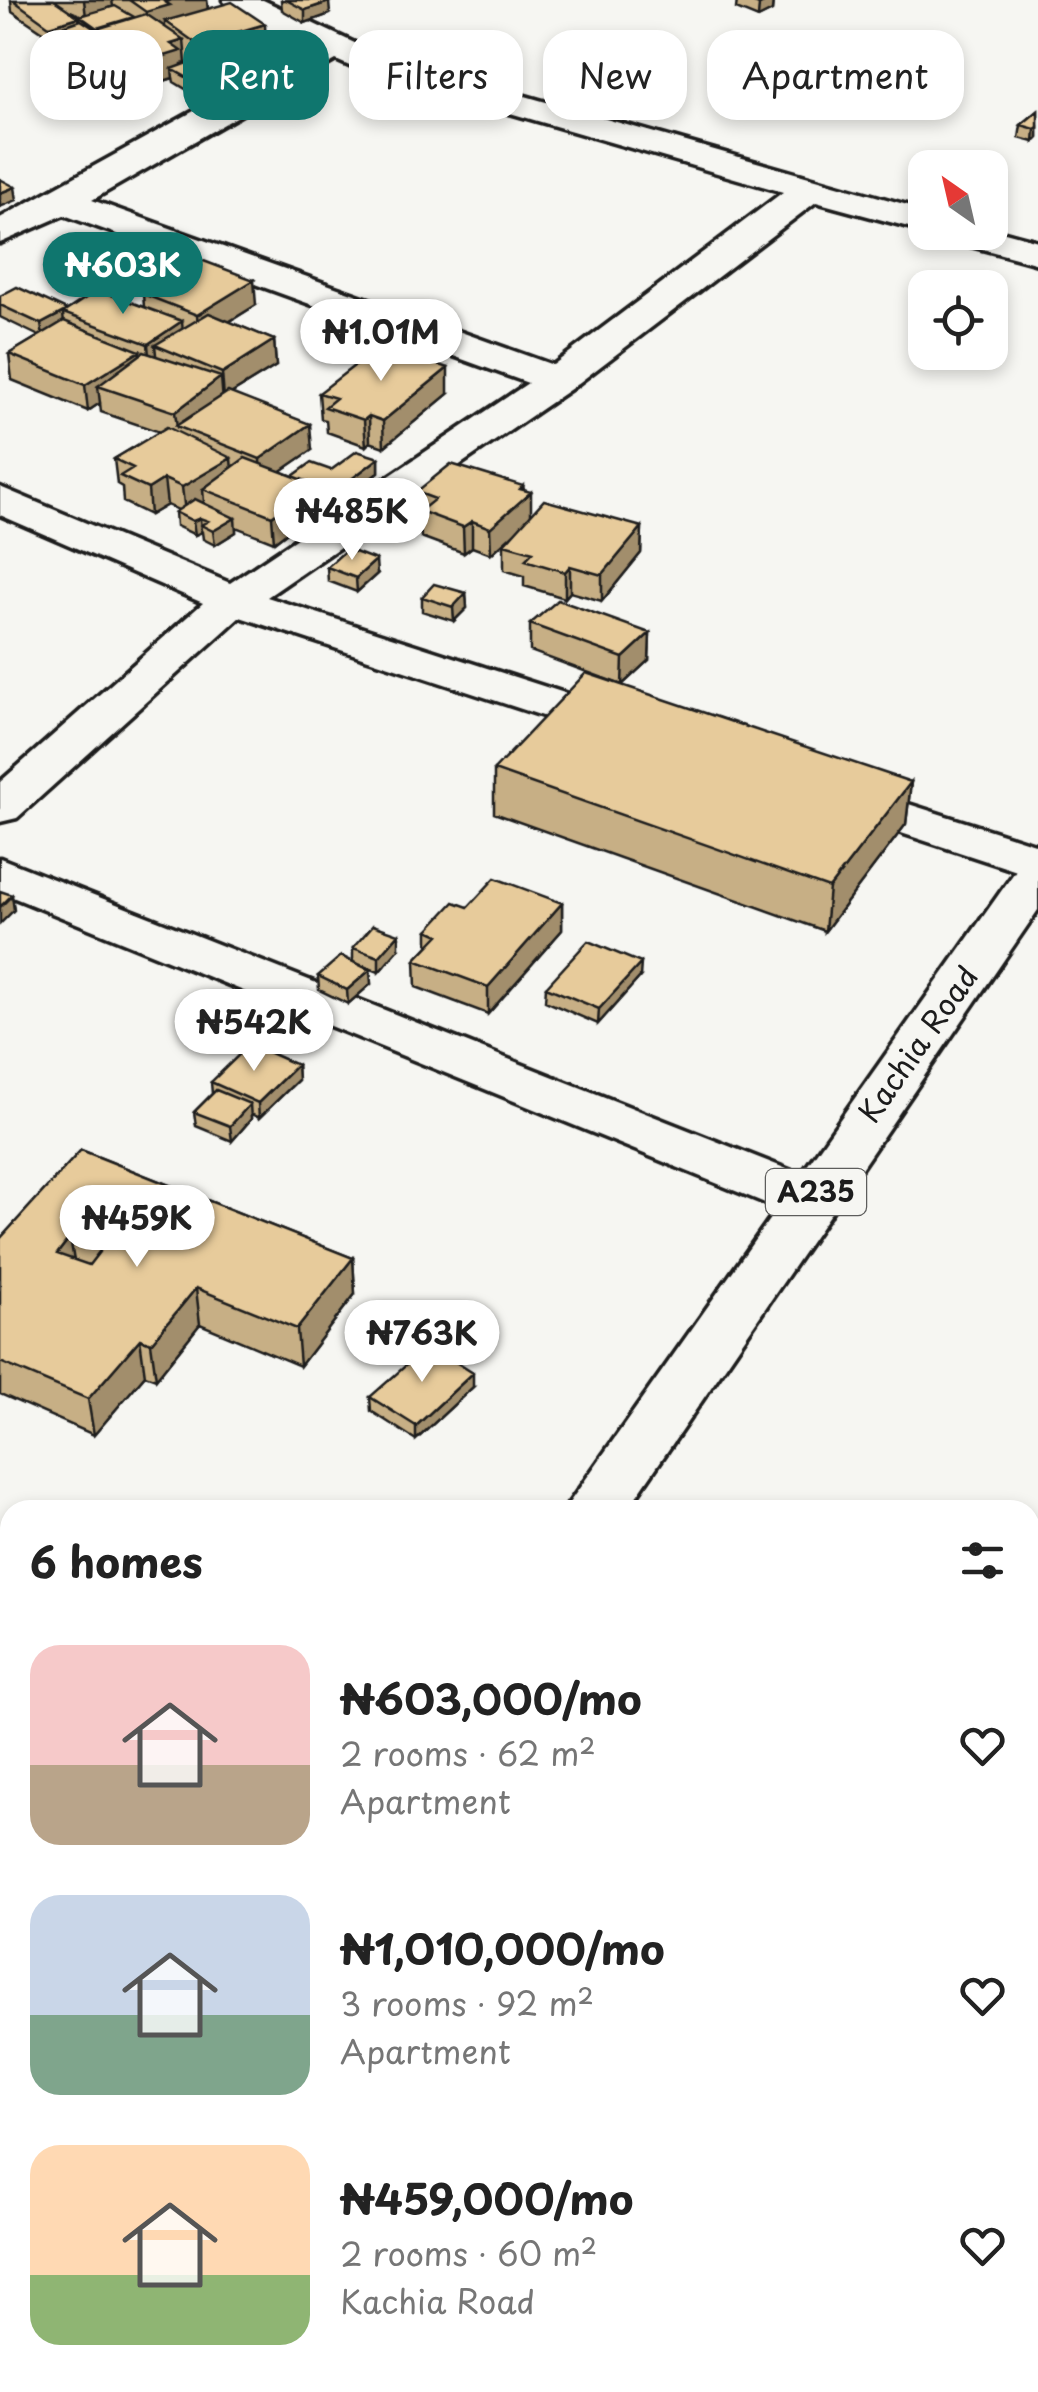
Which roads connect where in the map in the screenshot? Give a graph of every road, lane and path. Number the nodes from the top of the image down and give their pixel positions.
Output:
1 (239, 0) edge
2 (335, 48) junction
3 (808, 191) junction
4 (62, 202) junction
5 (908, 217) edge
6 (0, 232) edge
7 (1008, 245) edge
8 (1038, 253) edge
9 (558, 380) junction
10 (0, 500) edge
11 (233, 600) junction
12 (664, 740) edge
13 (795, 783) edge
14 (0, 807) edge
15 (1038, 862) edge
16 (0, 874) edge
17 (1038, 874) edge
18 (811, 1200) junction
19 (601, 1500) edge

1 - 2 main road
2 - 3 main road
2 - 4 main road
3 - 5 main road
3 - 9 main road
4 - 6 main road
4 - 9 main road
7 - 8 main road
9 - 11 main road
10 - 11 main road
11 - 12 main road
11 - 14 main road
13 - 15 main road
16 - 18 main road
17 - 18 main road, Kachia Road / A235
18 - 19 main road, Kachia Road / A235

